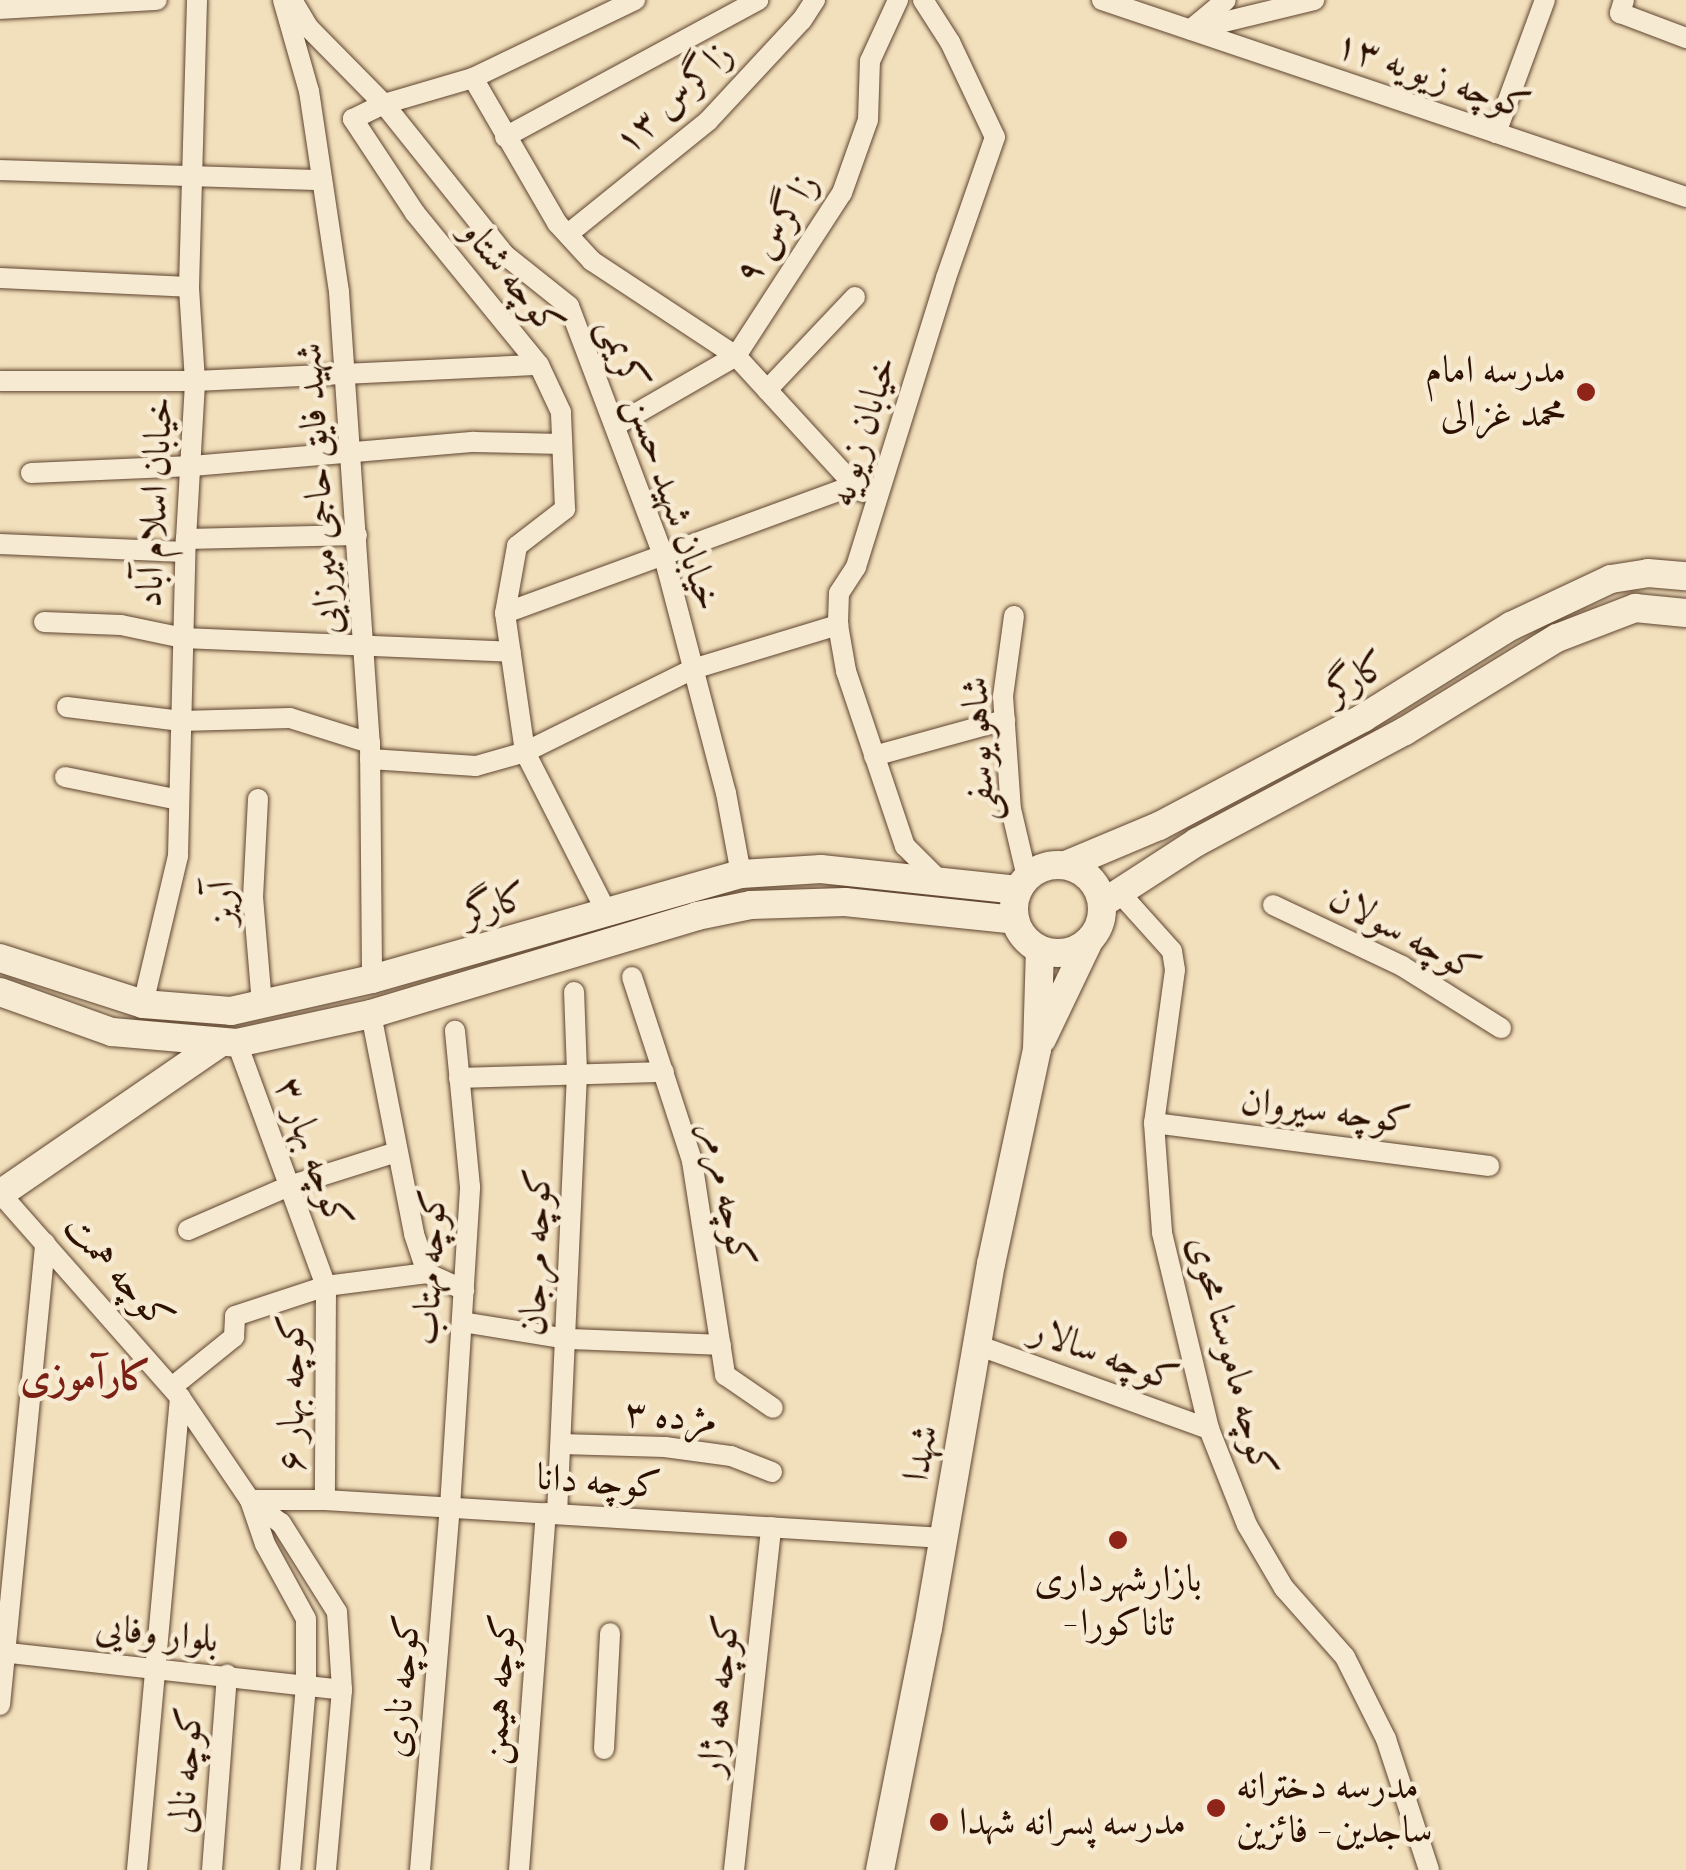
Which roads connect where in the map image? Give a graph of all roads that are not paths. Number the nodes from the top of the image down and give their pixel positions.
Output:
1 (157, 0) edge
2 (197, 0) edge
3 (283, 0) edge
4 (292, 0) edge
5 (635, 0) edge
6 (758, 0) edge
7 (815, 0) edge
8 (898, 0) edge
9 (923, 0) edge
10 (1102, 0) edge
11 (1206, 0) edge
12 (1226, 0) edge
13 (1314, 0) edge
14 (1544, 0) edge
15 (1624, 0) edge
16 (0, 9) edge
17 (1189, 30) junction
18 (1684, 33) edge
19 (473, 78) junction
20 (384, 104) junction
21 (1496, 133) junction
22 (506, 138) junction
23 (0, 170) edge
24 (194, 173) junction
25 (322, 180) junction
26 (1686, 197) edge
27 (568, 234) junction
28 (0, 278) edge
29 (189, 287) junction
30 (855, 297) dead end
31 (736, 356) junction
32 (539, 365) junction
33 (345, 374) junction
34 (0, 381) edge
35 (195, 381) junction
36 (767, 390) junction
37 (616, 425) junction
38 (562, 444) junction
39 (351, 452) junction
40 (192, 466) junction
41 (31, 473) dead end
42 (854, 484) junction
43 (877, 502) junction
44 (357, 536) junction
45 (0, 544) edge
46 (186, 546) junction
47 (664, 557) junction
48 (1686, 576) edge
49 (505, 613) junction
50 (1686, 613) edge
51 (1014, 616) dead end
52 (44, 622) dead end
53 (838, 625) junction
54 (183, 638) junction
55 (364, 648) junction
56 (511, 652) junction
57 (693, 669) junction
58 (67, 707) dead end
59 (1005, 720) junction
60 (181, 721) junction
61 (370, 751) junction
62 (525, 752) junction
63 (874, 756) junction
64 (65, 777) dead end
65 (258, 799) dead end
66 (179, 800) junction
67 (1066, 865) junction
68 (741, 874) junction
69 (940, 881) junction
70 (1023, 884) junction
71 (1111, 898) junction
72 (1273, 905) dead end
73 (606, 910) junction
74 (1015, 920) junction
75 (1089, 942) junction
76 (1040, 950) junction
77 (0, 958) edge
78 (632, 977) dead end
79 (372, 980) junction
80 (0, 992) edge
81 (574, 992) dead end
82 (143, 1004) junction
83 (262, 1004) junction
84 (371, 1014) junction
85 (1501, 1028) dead end
86 (455, 1031) dead end
87 (227, 1044) junction
88 (1037, 1049) junction
89 (577, 1072) junction
90 (664, 1072) junction
91 (459, 1078) junction
92 (1154, 1123) junction
93 (396, 1152) junction
94 (1489, 1166) dead end
95 (289, 1186) junction
96 (0, 1193) edge
97 (188, 1230) dead end
98 (45, 1242) junction
99 (427, 1274) junction
100 (326, 1286) junction
101 (464, 1290) junction
102 (462, 1322) junction
103 (567, 1338) junction
104 (720, 1344) junction
105 (977, 1345) junction
106 (176, 1392) junction
107 (773, 1408) dead end
108 (1209, 1429) junction
109 (561, 1444) junction
110 (772, 1472) dead end
111 (250, 1500) junction
112 (325, 1500) junction
113 (450, 1507) junction
114 (551, 1513) junction
115 (771, 1527) junction
116 (944, 1538) junction
117 (610, 1634) dead end
118 (3, 1652) edge
119 (154, 1669) junction
120 (227, 1675) junction
121 (306, 1686) junction
122 (342, 1690) junction
123 (0, 1704) edge
124 (604, 1749) dead end
125 (137, 1870) edge
126 (212, 1870) edge
127 (290, 1870) edge
128 (326, 1870) edge
129 (420, 1870) edge
130 (520, 1870) edge
131 (734, 1870) edge
132 (880, 1870) edge
133 (1429, 1870) edge

1 - 16 street
2 - 24 street, خیابان اسلام آباد
3 - 25 street, شهید فایق حاجی میرزایی
4 - 20 street, خیابان شهید حسن کریمی
5 - 19 street
6 - 22 street
7 - 27 street, زاگرس ۱۳
8 - 31 street, زاگرس ۹
9 - 43 street, خیابان زیویه
10 - 17 street, کوچه زیویه ۱۳
11 - 17 street
12 - 17 street
13 - 17 street
14 - 21 street
15 - 18 street
17 - 21 street, کوچه زیویه ۱۳
19 - 20 street
19 - 22 street
20 - 32 street, کوچه شتاو
20 - 37 street, خیابان شهید حسن کریمی
21 - 26 street, کوچه زیویه ۱۳
22 - 27 street
23 - 24 street
24 - 25 street
24 - 29 street, خیابان اسلام آباد
25 - 33 street, شهید فایق حاجی میرزایی
27 - 31 street
28 - 29 street
29 - 35 street, خیابان اسلام آباد
30 - 36 street
31 - 36 street
31 - 37 street, زاگرس ۹
32 - 33 street
32 - 38 street, کوچه شتاو
33 - 35 street
33 - 39 street, شهید فایق حاجی میرزایی
34 - 35 street
35 - 40 street, خیابان اسلام آباد
36 - 42 street
37 - 47 street, خیابان شهید حسن کریمی
38 - 39 street
38 - 49 street, کوچه شتاو
39 - 40 street
39 - 44 street, شهید فایق حاجی میرزایی
40 - 41 street
40 - 46 street, خیابان اسلام آباد
42 - 43 street
42 - 47 street
43 - 53 street, خیابان زیویه
44 - 46 street
44 - 55 street, شهید فایق حاجی میرزایی
45 - 46 street
46 - 54 street, خیابان اسلام آباد
47 - 49 street
47 - 57 street, خیابان شهید حسن کریمی
48 - 67 main road, کارگر
49 - 56 street, کوچه شتاو
50 - 71 main road, کارگر
51 - 59 street, شاهو یوسفی
52 - 54 street
53 - 57 street
53 - 63 street, خیابان زیویه
54 - 55 street
54 - 60 street, خیابان اسلام آباد
55 - 56 street
55 - 61 street, شهید فایق حاجی میرزایی
56 - 62 street, کوچه شتاو
57 - 62 street
57 - 68 street, خیابان شهید حسن کریمی
58 - 60 street
59 - 63 street
59 - 70 street, شاهو یوسفی
60 - 61 street
60 - 66 street, خیابان اسلام آباد
61 - 62 street
61 - 79 street, شهید فایق حاجی میرزایی
62 - 73 street, کوچه شتاو
63 - 69 street, خیابان زیویه
64 - 66 street
65 - 83 street, آریز
66 - 82 street, خیابان اسلام آباد
67 - 70 main road
67 - 71 main road
68 - 69 main road, کارگر
68 - 73 main road, کارگر
69 - 70 main road, کارگر
70 - 74 main road
71 - 75 main road
71 - 92 street, کوچه ماموستا محوی
72 - 85 street, کوچه سولان
73 - 79 main road, کارگر
74 - 76 main road
74 - 84 main road, کارگر
75 - 76 main road
75 - 88 main road
76 - 88 main road
77 - 82 main road, کارگر
78 - 90 street, کوچه مرمر
79 - 83 main road, کارگر
79 - 84 main road
80 - 87 main road, کارگر
81 - 89 street, کوچه مرجان
82 - 83 main road, کارگر
84 - 87 main road, کارگر
84 - 93 street
86 - 91 street, کوچه مهتاب
87 - 95 street, کوچه بهار ۳
87 - 96 main road
88 - 105 main road, شهدا
89 - 90 street
89 - 91 street
89 - 103 street, کوچه مرجان
90 - 104 street, کوچه مرمر
91 - 101 street, کوچه مهتاب
92 - 94 street, کوچه سیروان
92 - 108 street, کوچه ماموستا محوی
93 - 95 street
93 - 99 street
95 - 97 street
95 - 100 street, کوچه بهار ۳
96 - 98 street, کوچه همت
98 - 106 street, کوچه همت
98 - 118 street
99 - 100 street
99 - 101 street
100 - 106 street
100 - 112 street, کوچه بهار ۶
101 - 102 street, کوچه مهتاب
102 - 103 street
102 - 113 street, کوچه مهتاب
103 - 104 street
103 - 109 street, کوچه مرجان
104 - 107 street, کوچه مرمر
105 - 108 street, کوچه سالار
105 - 116 main road, شهدا
106 - 111 street, کوچه همت
106 - 119 street
108 - 133 street, کوچه ماموستا محوی
109 - 110 street, مژده ۳
109 - 114 street, کوچه مرجان
111 - 112 street, کوچه دانا
111 - 121 street, کوچه همت
111 - 122 street, کوچه همت
112 - 113 street, کوچه دانا
113 - 114 street, کوچه دانا
113 - 129 street, کوچه ناری
114 - 115 street, کوچه دانا
114 - 130 street, کوچه هیمن
115 - 116 street, کوچه دانا
115 - 131 street, کوچه هه ژار
116 - 132 main road, شهدا
117 - 124 street
118 - 119 street, بلوار وفایی
118 - 123 street
119 - 120 street, بلوار وفایی
119 - 125 street
120 - 121 street, بلوار وفایی
120 - 126 street, کوچه نالی
121 - 122 street, بلوار وفایی
121 - 127 street
122 - 128 street

